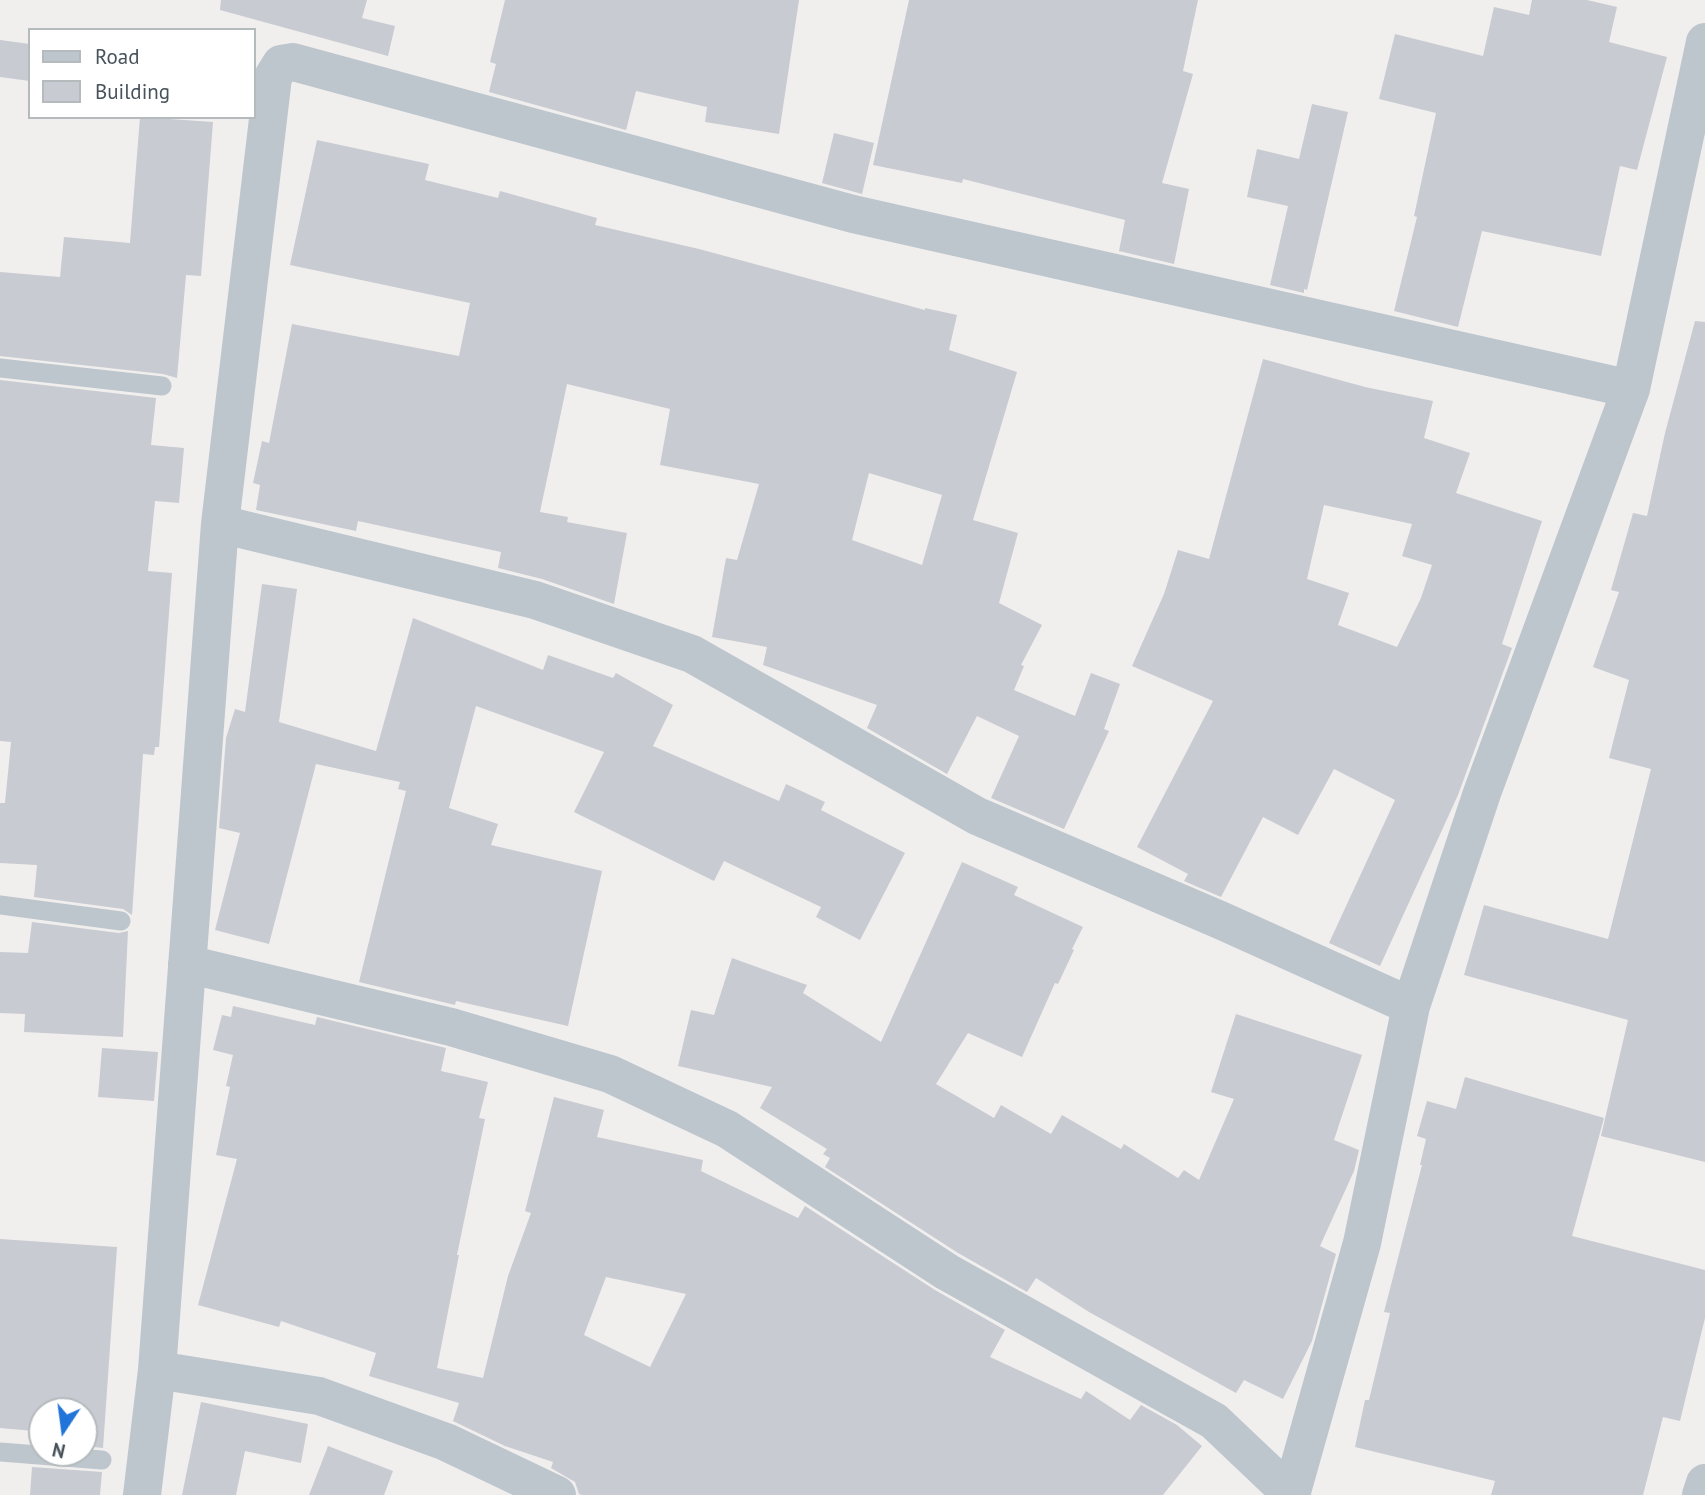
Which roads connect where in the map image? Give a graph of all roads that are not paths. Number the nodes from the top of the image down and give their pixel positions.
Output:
1 (1705, 42) edge
2 (0, 368) edge
3 (162, 386) dead end
4 (1631, 389) junction
5 (220, 524) junction
6 (0, 905) edge
7 (121, 921) dead end
8 (187, 964) junction
9 (1411, 1006) junction
10 (157, 1370) junction
11 (0, 1452) edge
12 (102, 1460) dead end
13 (1705, 1483) edge
14 (142, 1495) edge
15 (557, 1495) edge
16 (1291, 1495) edge
17 (1701, 1495) edge

1 - 4 street
2 - 3 lane
4 - 5 street
4 - 9 street
5 - 8 street
5 - 9 street
6 - 7 lane
8 - 10 street
8 - 16 street
9 - 16 street
10 - 14 street
10 - 15 street
11 - 12 lane
13 - 17 street

